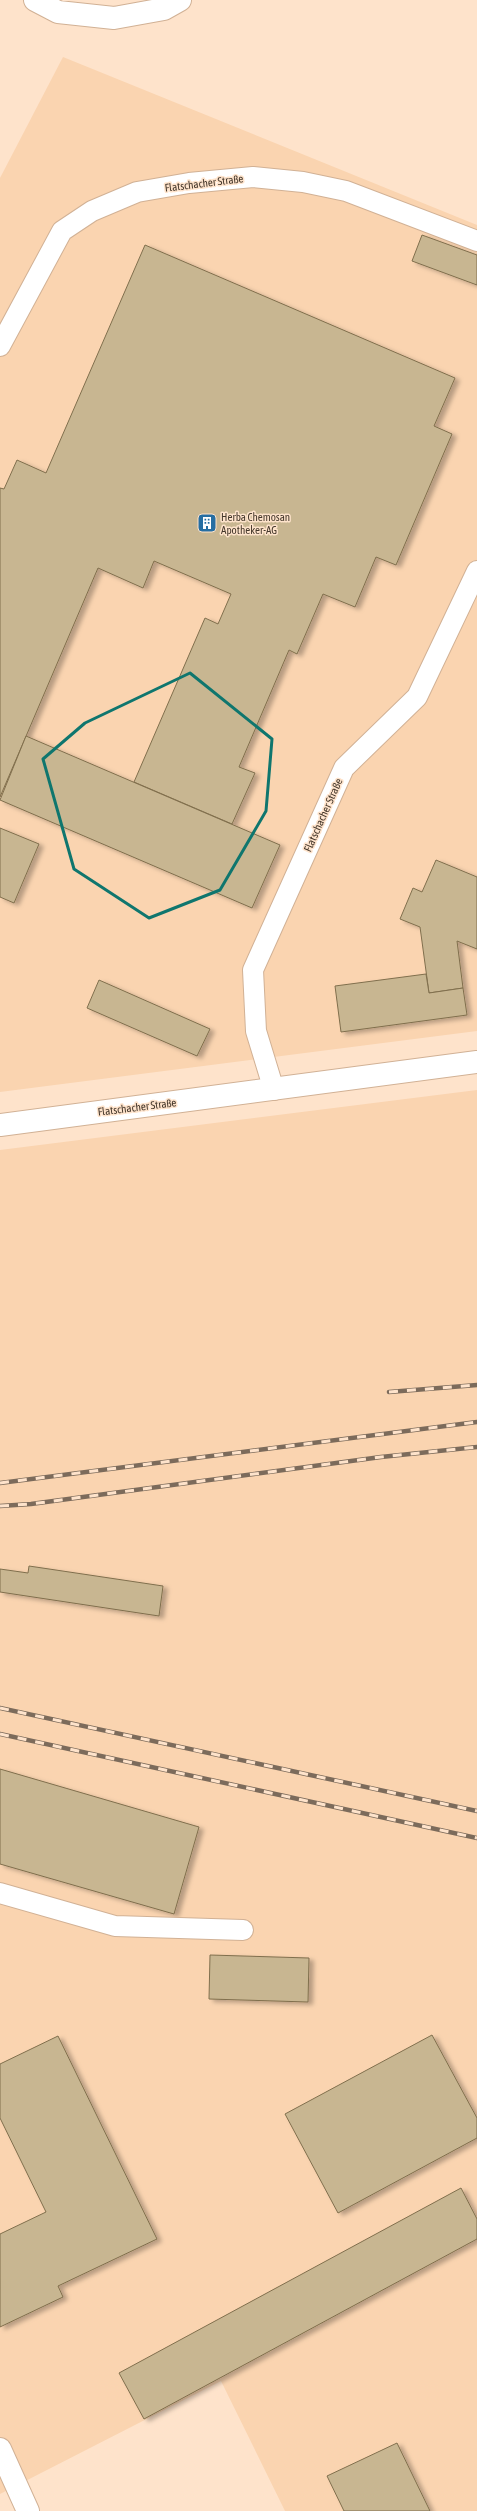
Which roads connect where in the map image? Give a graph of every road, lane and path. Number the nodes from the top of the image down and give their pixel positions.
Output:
1 (35, 0) edge
2 (180, 0) edge
3 (477, 241) edge
4 (0, 346) edge
5 (477, 571) edge
6 (477, 1062) edge
7 (274, 1090) junction
8 (0, 1125) edge
9 (0, 1893) edge
10 (243, 1930) dead end
11 (0, 2449) edge
12 (29, 2511) edge

1 - 2 street
3 - 4 lane, Flatschacher Straße
5 - 7 lane, Flatschacher Straße
6 - 7 street, Flatschacher Straße
7 - 8 street, Flatschacher Straße
9 - 10 lane
11 - 12 street

